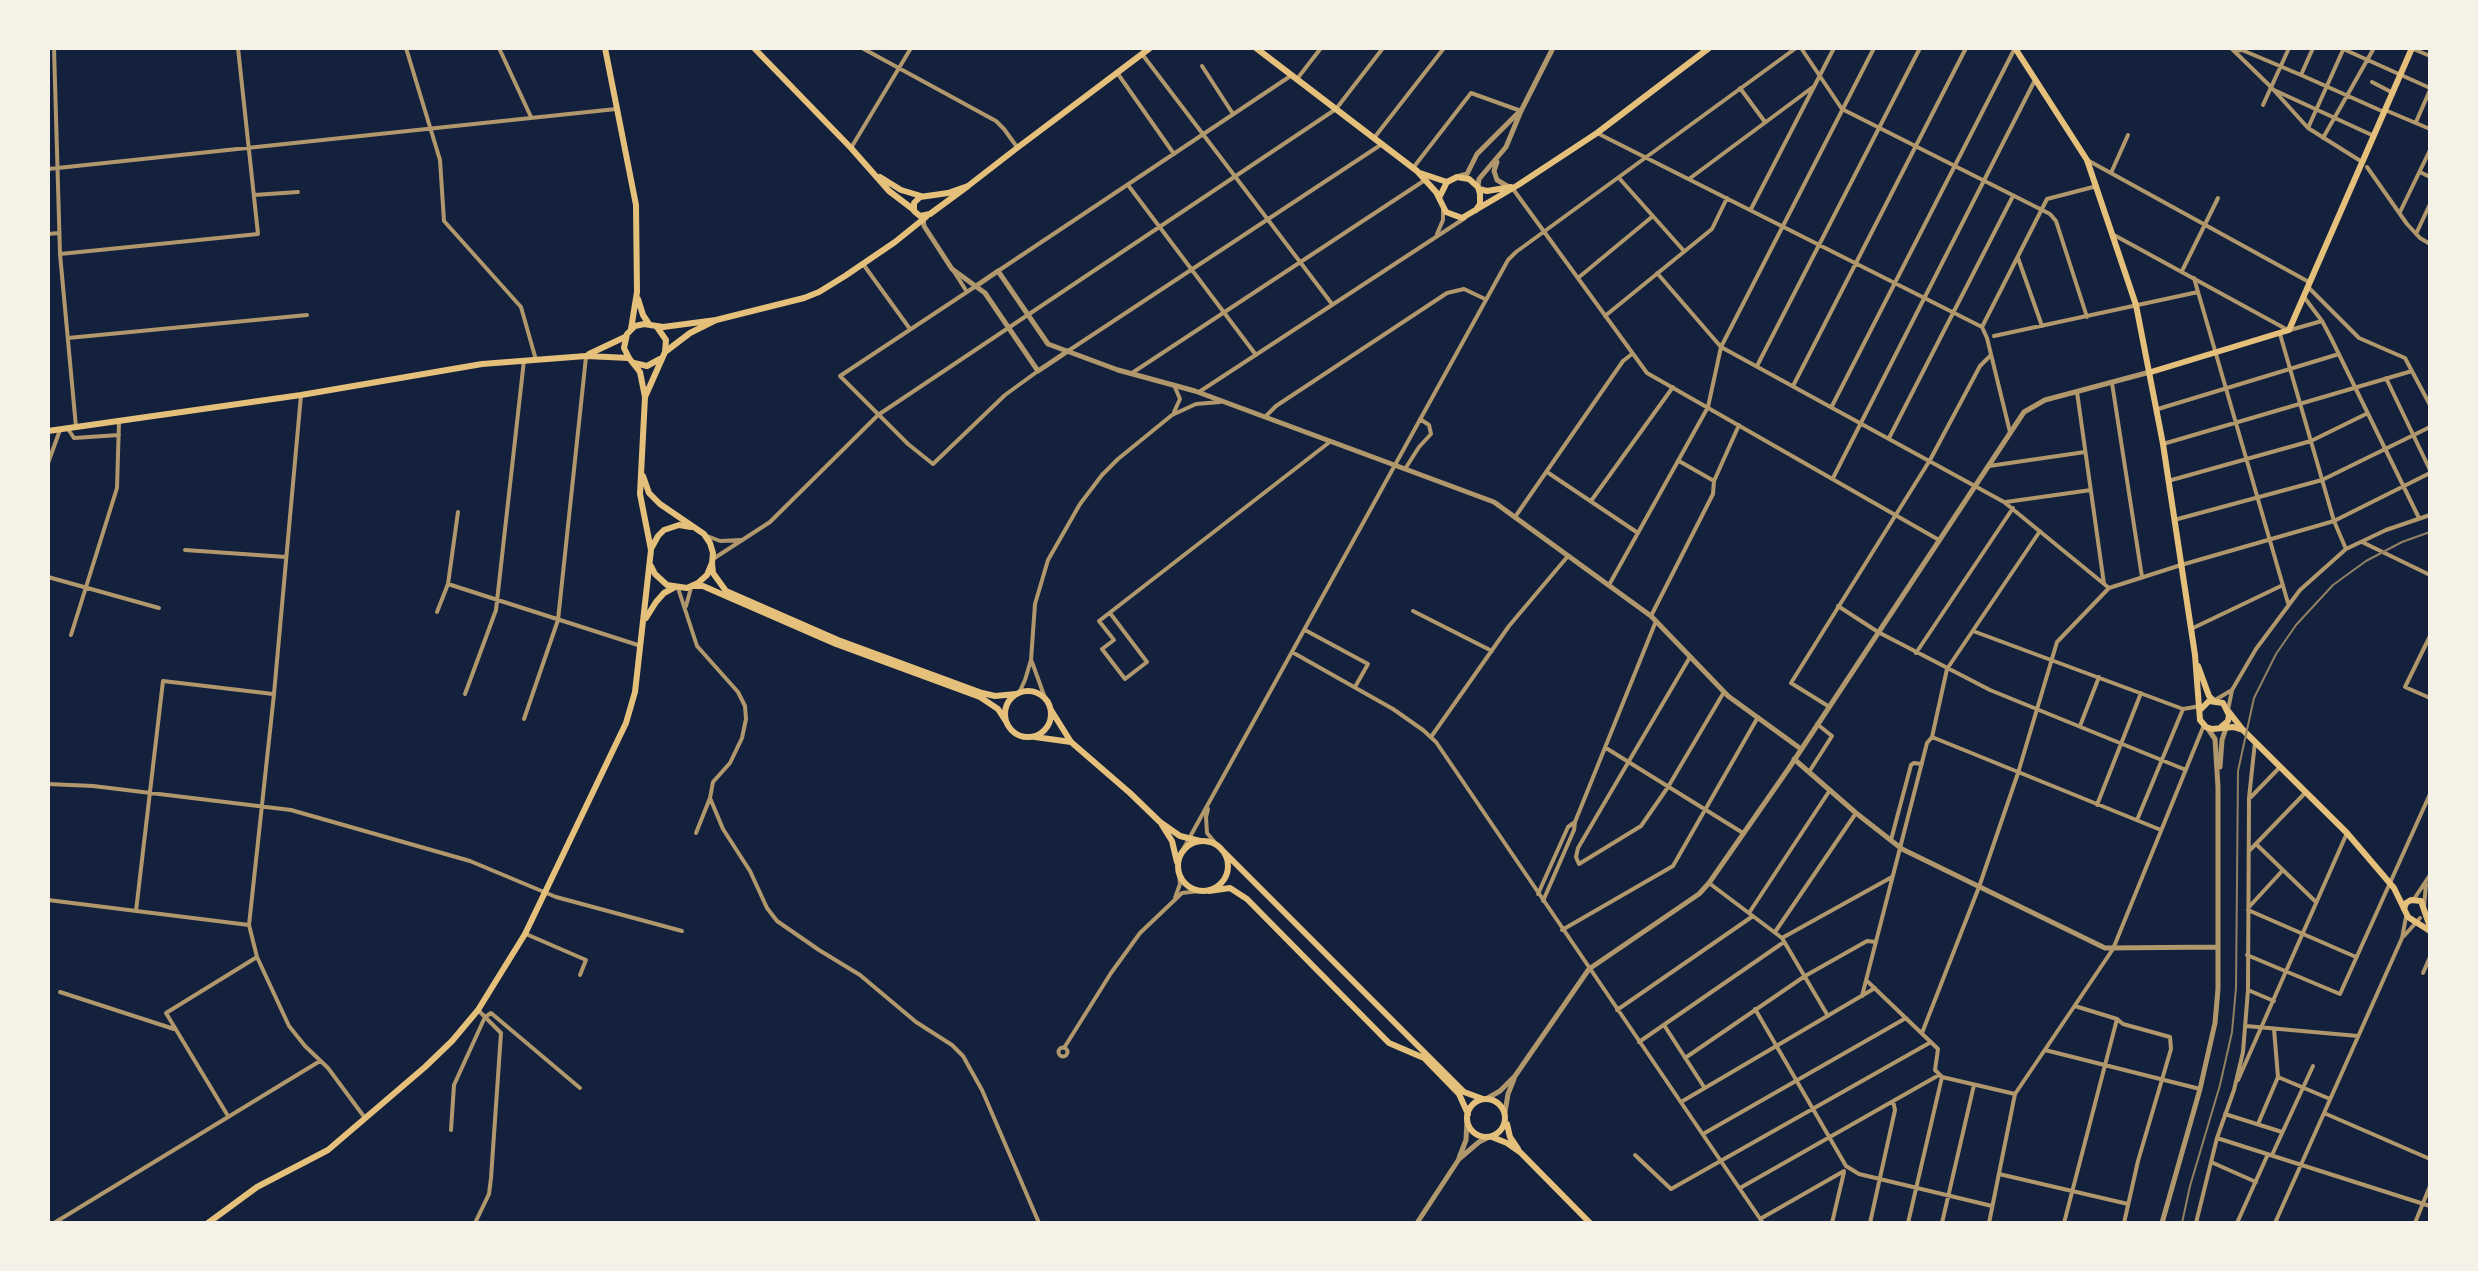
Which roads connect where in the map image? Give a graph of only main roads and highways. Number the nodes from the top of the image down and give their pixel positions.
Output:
1 (754, 48) edge
2 (1150, 48) edge
3 (1256, 48) edge
4 (1709, 48) edge
5 (2015, 48) edge
6 (2412, 48) edge
7 (606, 50) edge
8 (1415, 170) junction
9 (874, 173) junction
10 (1447, 182) junction
11 (968, 186) junction
12 (1515, 187) junction
13 (1478, 188) junction
14 (924, 196) junction
15 (1440, 198) junction
16 (915, 212) junction
17 (1471, 214) junction
18 (926, 217) junction
19 (910, 230) junction
20 (637, 292) junction
21 (716, 320) junction
22 (652, 325) junction
23 (631, 329) junction
24 (625, 337) junction
25 (663, 355) junction
26 (586, 356) junction
27 (630, 360) junction
28 (2151, 372) junction
29 (645, 397) junction
30 (48, 431) edge
31 (641, 469) junction
32 (695, 528) junction
33 (650, 554) junction
34 (712, 561) junction
35 (692, 586) junction
36 (676, 588) junction
37 (644, 622) junction
38 (2195, 655) junction
39 (1017, 694) junction
40 (2214, 700) junction
41 (2200, 708) junction
42 (1051, 710) junction
43 (2229, 711) junction
44 (1007, 723) junction
45 (2225, 725) junction
46 (2243, 730) junction
47 (1034, 737) junction
48 (1071, 742) junction
49 (1160, 822) junction
50 (1200, 841) junction
51 (1220, 848) junction
52 (1178, 870) junction
53 (2392, 885) junction
54 (1209, 891) junction
55 (2413, 899) junction
56 (2425, 908) junction
57 (2411, 916) junction
58 (2430, 929) edge
59 (1485, 1099) junction
60 (1505, 1115) junction
61 (1467, 1117) junction
62 (1490, 1137) junction
63 (1520, 1152) junction
64 (214, 1222) edge
65 (1590, 1223) edge

1 - 9 main road
2 - 11 main road
3 - 8 main road
4 - 12 main road
5 - 28 main road
6 - 28 main road
7 - 20 main road
8 - 10 main road
8 - 15 main road
9 - 14 main road
9 - 16 main road
10 - 13 main road
10 - 15 main road
11 - 14 main road
11 - 18 main road
12 - 13 main road
12 - 17 main road
13 - 17 main road
14 - 16 main road
14 - 18 main road
15 - 17 main road
16 - 18 main road
16 - 19 main road
18 - 19 main road
19 - 21 main road
20 - 22 main road
20 - 23 main road
21 - 22 main road
21 - 25 main road
22 - 23 main road
22 - 25 main road
23 - 24 main road
24 - 26 main road
24 - 27 main road
25 - 27 main road
25 - 29 main road
26 - 27 main road
26 - 30 main road
27 - 29 main road
28 - 38 main road
29 - 31 main road
31 - 32 main road
31 - 33 main road
32 - 33 main road
32 - 34 main road
33 - 36 main road
33 - 37 main road
34 - 35 main road
34 - 39 main road
35 - 36 main road
35 - 44 main road
36 - 37 main road
37 - 64 main road
38 - 40 main road
38 - 41 main road
39 - 42 main road
39 - 44 main road
40 - 41 main road
40 - 43 main road
41 - 45 main road
42 - 47 main road
42 - 48 main road
43 - 45 main road
43 - 46 main road
44 - 47 main road
45 - 46 main road
46 - 53 main road
47 - 48 main road
48 - 49 main road
49 - 50 main road
49 - 52 main road
50 - 51 main road
50 - 52 main road
51 - 54 main road
51 - 59 main road
52 - 54 main road
53 - 55 main road
53 - 57 main road
54 - 61 main road
55 - 56 main road
55 - 57 main road
56 - 57 main road
56 - 58 main road
57 - 58 main road
59 - 60 main road
59 - 61 main road
60 - 62 main road
60 - 63 main road
61 - 62 main road
62 - 63 main road
63 - 65 main road

